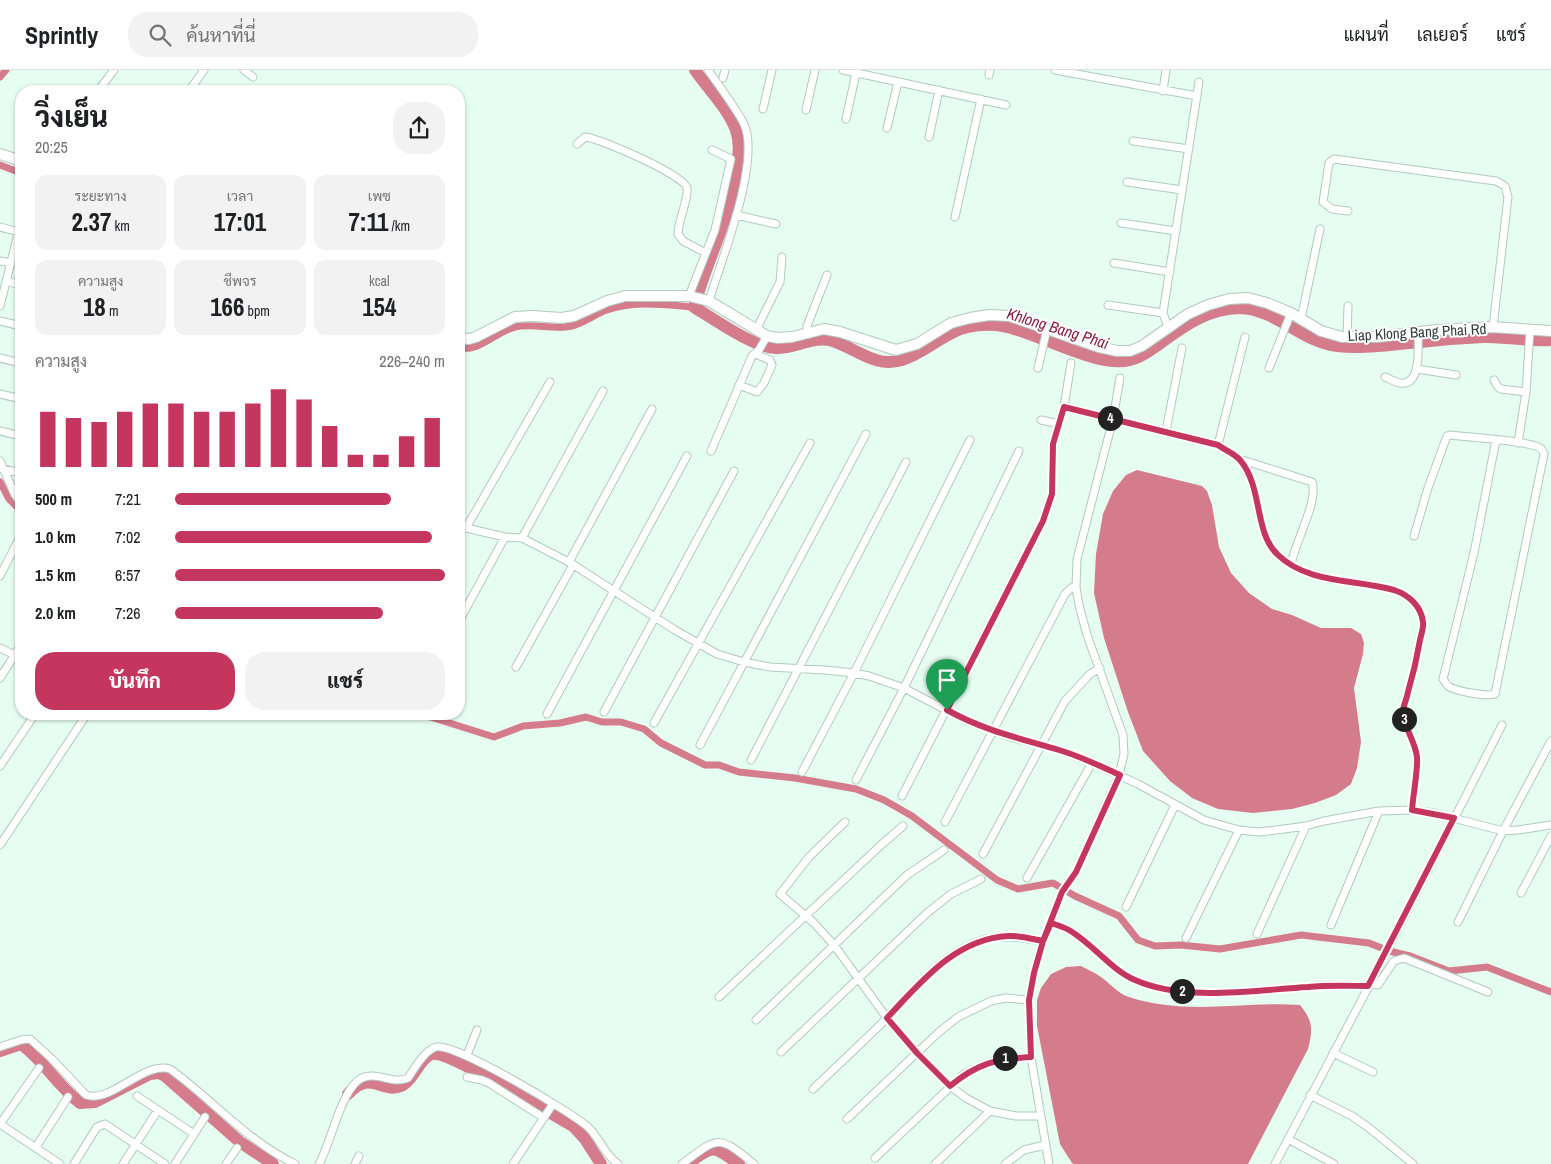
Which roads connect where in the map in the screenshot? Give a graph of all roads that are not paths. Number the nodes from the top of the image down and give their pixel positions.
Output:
1 (114, 70) edge
2 (204, 70) edge
3 (244, 70) edge
4 (708, 70) edge
5 (725, 70) edge
6 (772, 70) edge
7 (815, 70) edge
8 (843, 70) edge
9 (1055, 70) edge
10 (1166, 70) edge
11 (856, 73) junction
12 (253, 77) dead end
13 (723, 78) dead end
14 (898, 82) junction
15 (1199, 82) dead end
16 (103, 85) edge
17 (193, 85) edge
18 (939, 90) junction
19 (1163, 91) junction
20 (1197, 96) junction
21 (981, 99) junction
22 (1006, 104) dead end
23 (763, 109) dead end
24 (806, 110) dead end
25 (846, 119) dead end
26 (887, 128) dead end
27 (929, 136) dead end
28 (1133, 141) dead end
29 (578, 144) dead end
30 (1189, 149) junction
31 (712, 150) dead end
32 (0, 154) edge
33 (15, 156) edge
34 (1127, 182) dead end
35 (1182, 190) junction
36 (1348, 211) dead end
37 (736, 215) junction
38 (955, 217) dead end
39 (1120, 223) dead end
40 (776, 224) dead end
41 (0, 228) edge
42 (1320, 229) dead end
43 (15, 231) edge
44 (1176, 231) junction
45 (15, 253) edge
46 (706, 253) junction
47 (782, 257) dead end
48 (0, 261) edge
49 (11, 263) junction
50 (1114, 263) dead end
51 (1170, 272) junction
52 (826, 275) dead end
53 (6, 281) junction
54 (15, 283) edge
55 (698, 298) junction
56 (0, 302) edge
57 (1108, 305) dead end
58 (1348, 306) dead end
59 (1164, 313) junction
60 (1290, 315) junction
61 (1301, 319) junction
62 (0, 320) edge
63 (15, 324) edge
64 (1168, 327) junction
65 (1492, 327) junction
66 (756, 330) junction
67 (1046, 331) junction
68 (1551, 331) edge
69 (807, 332) junction
70 (1530, 332) junction
71 (1418, 334) junction
72 (1245, 337) dead end
73 (1347, 337) junction
74 (465, 339) edge
75 (761, 346) junction
76 (1182, 348) dead end
77 (0, 358) edge
78 (15, 362) edge
79 (1071, 363) dead end
80 (1038, 368) dead end
81 (1270, 368) dead end
82 (1417, 369) junction
83 (1456, 375) dead end
84 (1385, 377) dead end
85 (1120, 378) dead end
86 (1494, 380) dead end
87 (550, 382) dead end
88 (739, 385) junction
89 (603, 391) dead end
90 (1526, 392) junction
91 (0, 394) edge
92 (15, 398) edge
93 (1064, 407) junction
94 (652, 409) dead end
95 (1113, 419) junction
96 (1041, 420) dead end
97 (1059, 424) junction
98 (0, 431) edge
99 (1166, 431) junction
100 (866, 434) dead end
101 (15, 435) edge
102 (970, 440) dead end
103 (1496, 440) junction
104 (810, 443) dead end
105 (1518, 443) junction
106 (1218, 445) junction
107 (710, 451) dead end
108 (1019, 452) dead end
109 (686, 456) dead end
110 (1240, 459) junction
111 (0, 461) edge
112 (906, 462) dead end
113 (3, 469) junction
114 (734, 471) dead end
115 (15, 472) edge
116 (15, 495) edge
117 (466, 528) joint
118 (1414, 536) dead end
119 (505, 537) junction
120 (522, 538) junction
121 (15, 547) edge
122 (571, 563) junction
123 (1291, 565) junction
124 (0, 576) edge
125 (1076, 587) junction
126 (614, 591) junction
127 (465, 610) edge
128 (655, 617) junction
129 (698, 643) junction
130 (0, 648) edge
131 (15, 656) edge
132 (15, 660) edge
133 (744, 662) junction
134 (516, 667) dead end
135 (799, 668) junction
136 (1100, 668) junction
137 (854, 673) junction
138 (0, 678) edge
139 (904, 688) junction
140 (947, 710) junction
141 (604, 712) dead end
142 (547, 714) dead end
143 (31, 720) edge
144 (83, 720) edge
145 (654, 723) dead end
146 (1502, 725) dead end
147 (993, 731) junction
148 (1551, 741) edge
149 (700, 746) dead end
150 (1042, 746) junction
151 (751, 760) dead end
152 (1092, 763) junction
153 (0, 766) edge
154 (802, 772) dead end
155 (1120, 775) junction
156 (856, 780) dead end
157 (902, 796) dead end
158 (1175, 805) junction
159 (1412, 810) junction
160 (1379, 811) junction
161 (1454, 818) junction
162 (845, 822) dead end
163 (945, 822) dead end
164 (1551, 825) edge
165 (903, 826) dead end
166 (1306, 826) junction
167 (1239, 830) junction
168 (1503, 831) junction
169 (1551, 836) edge
170 (0, 845) edge
171 (944, 850) dead end
172 (982, 854) dead end
173 (1026, 878) dead end
174 (981, 879) dead end
175 (1521, 893) dead end
176 (1126, 907) dead end
177 (805, 916) junction
178 (1458, 922) dead end
179 (1051, 923) junction
180 (1331, 925) dead end
181 (1257, 934) dead end
182 (1186, 938) dead end
183 (1043, 941) junction
184 (834, 945) junction
185 (858, 979) junction
186 (1369, 985) junction
187 (1488, 992) dead end
188 (719, 997) dead end
189 (1029, 1000) junction
190 (887, 1018) junction
191 (756, 1020) dead end
192 (477, 1030) dead end
193 (0, 1047) edge
194 (781, 1052) dead end
195 (917, 1053) junction
196 (1333, 1053) junction
197 (467, 1055) junction
198 (1031, 1057) junction
199 (39, 1068) dead end
200 (1373, 1072) dead end
201 (467, 1077) dead end
202 (950, 1086) junction
203 (813, 1089) dead end
204 (1310, 1095) junction
205 (137, 1096) dead end
206 (68, 1097) dead end
207 (551, 1106) junction
208 (158, 1110) junction
209 (990, 1110) junction
210 (1040, 1116) junction
211 (206, 1117) dead end
212 (544, 1117) junction
213 (846, 1119) dead end
214 (0, 1124) edge
215 (194, 1134) junction
216 (1288, 1139) junction
217 (136, 1144) junction
218 (1045, 1145) junction
219 (36, 1147) junction
220 (237, 1148) dead end
221 (359, 1156) dead end
222 (875, 1158) dead end
223 (60, 1164) edge
224 (74, 1164) edge
225 (123, 1164) edge
226 (165, 1164) edge
227 (175, 1164) edge
228 (226, 1164) edge
229 (294, 1164) edge
230 (319, 1164) edge
231 (355, 1164) edge
232 (513, 1164) edge
233 (618, 1164) edge
234 (682, 1164) edge
235 (754, 1164) edge
236 (935, 1164) edge
237 (1004, 1164) edge
238 (1049, 1164) edge
239 (1275, 1164) edge
240 (1334, 1164) edge
241 (1413, 1164) edge

1 - 16 street
2 - 17 street
3 - 12 street
4 - 37 street
5 - 13 street
6 - 23 street
7 - 24 street
8 - 11 street
9 - 19 street
10 - 19 street
11 - 14 street
11 - 25 street
14 - 18 street
14 - 26 street
15 - 20 street
18 - 21 street
18 - 27 street
19 - 20 street
20 - 30 street
21 - 22 street
21 - 38 street
28 - 30 street
29 - 46 street
30 - 35 street
31 - 46 street
32 - 33 street
34 - 35 street
35 - 44 street
36 - 65 street
37 - 40 street
37 - 55 street
39 - 44 street
41 - 43 street
42 - 61 street
44 - 51 street
45 - 49 street
46 - 55 street
47 - 66 street
48 - 49 street
49 - 53 street
50 - 51 street
51 - 59 street
52 - 69 street
53 - 54 street
53 - 56 street
55 - 66 street, Liap Klong Bang Phai Rd
55 - 74 street
57 - 59 street
58 - 73 street
59 - 64 street
60 - 61 street, Liap Klong Bang Phai Rd
60 - 64 street, Liap Klong Bang Phai Rd
60 - 81 street
61 - 73 street, Liap Klong Bang Phai Rd
62 - 63 street
64 - 67 street, Liap Klong Bang Phai Rd
65 - 70 street, Liap Klong Bang Phai Rd
65 - 71 street, Liap Klong Bang Phai Rd
66 - 75 street, Liap Klong Bang Phai Rd
67 - 69 street, Liap Klong Bang Phai Rd
67 - 80 street
68 - 70 street, Liap Klong Bang Phai Rd
69 - 75 street, Liap Klong Bang Phai Rd
70 - 90 street
71 - 73 street, Liap Klong Bang Phai Rd
71 - 82 street
72 - 106 street
75 - 88 street
75 - 88 street
76 - 99 street
77 - 78 street
79 - 93 street
82 - 83 street
82 - 84 street
85 - 95 street
86 - 90 street
87 - 117 street
88 - 107 street
89 - 120 street
90 - 105 street
91 - 92 street
93 - 95 street
93 - 97 street
94 - 122 street
95 - 99 street
95 - 125 street
96 - 97 street
97 - 140 street
98 - 101 street
99 - 106 street
100 - 133 street
102 - 137 street
103 - 105 street
103 - 105 street
103 - 118 street
104 - 129 street
106 - 110 street
108 - 139 street
109 - 126 street
110 - 123 street
110 - 123 street
111 - 113 street
112 - 135 street
113 - 115 street
113 - 116 street
114 - 128 street
117 - 119 street
119 - 120 street
119 - 127 street
120 - 122 street
121 - 124 street
122 - 126 street
122 - 134 street
123 - 159 street
125 - 136 street
125 - 147 street
126 - 128 street
126 - 142 street
128 - 129 street
128 - 141 street
129 - 133 street
129 - 145 street
130 - 131 street
132 - 138 street
133 - 135 street
133 - 149 street
135 - 137 street
135 - 151 street
136 - 150 street
136 - 155 street
137 - 139 street
137 - 154 street
139 - 140 street
139 - 156 street
140 - 147 street
140 - 157 street
143 - 153 street
144 - 170 street
146 - 161 street
147 - 150 street
147 - 163 street
148 - 168 street
150 - 152 street
150 - 172 street
152 - 155 street
152 - 173 street
155 - 158 street
155 - 179 street
158 - 167 street
158 - 176 street
159 - 160 street
159 - 161 street
160 - 166 street
160 - 180 street
161 - 168 street
161 - 186 street
162 - 177 street
164 - 168 street
165 - 177 street
166 - 167 street
166 - 181 street
167 - 182 street
168 - 178 street
169 - 175 street
171 - 184 street
174 - 185 street
177 - 184 street
177 - 188 street
179 - 183 street
179 - 186 street
183 - 189 street
183 - 190 street
184 - 185 street
184 - 191 street
185 - 190 street
185 - 194 street
186 - 187 street
186 - 196 street
189 - 195 street
189 - 198 street
190 - 195 street
190 - 203 street
192 - 197 street
193 - 229 street
195 - 202 street
195 - 213 street
196 - 200 street
196 - 204 street
197 - 207 street
197 - 230 street
198 - 202 street
198 - 210 street
199 - 214 street
201 - 212 street
202 - 209 street
202 - 222 street
204 - 216 street
204 - 241 street
205 - 208 street
206 - 219 street
207 - 212 street
207 - 233 street
208 - 215 street
208 - 217 street
209 - 210 street
209 - 236 street
210 - 218 street
211 - 215 street
212 - 232 street
214 - 219 street
215 - 227 street
216 - 239 street
216 - 240 street
217 - 224 street
217 - 225 street
217 - 226 street
218 - 237 street
218 - 238 street
219 - 223 street
220 - 228 street
221 - 231 street
234 - 235 street

